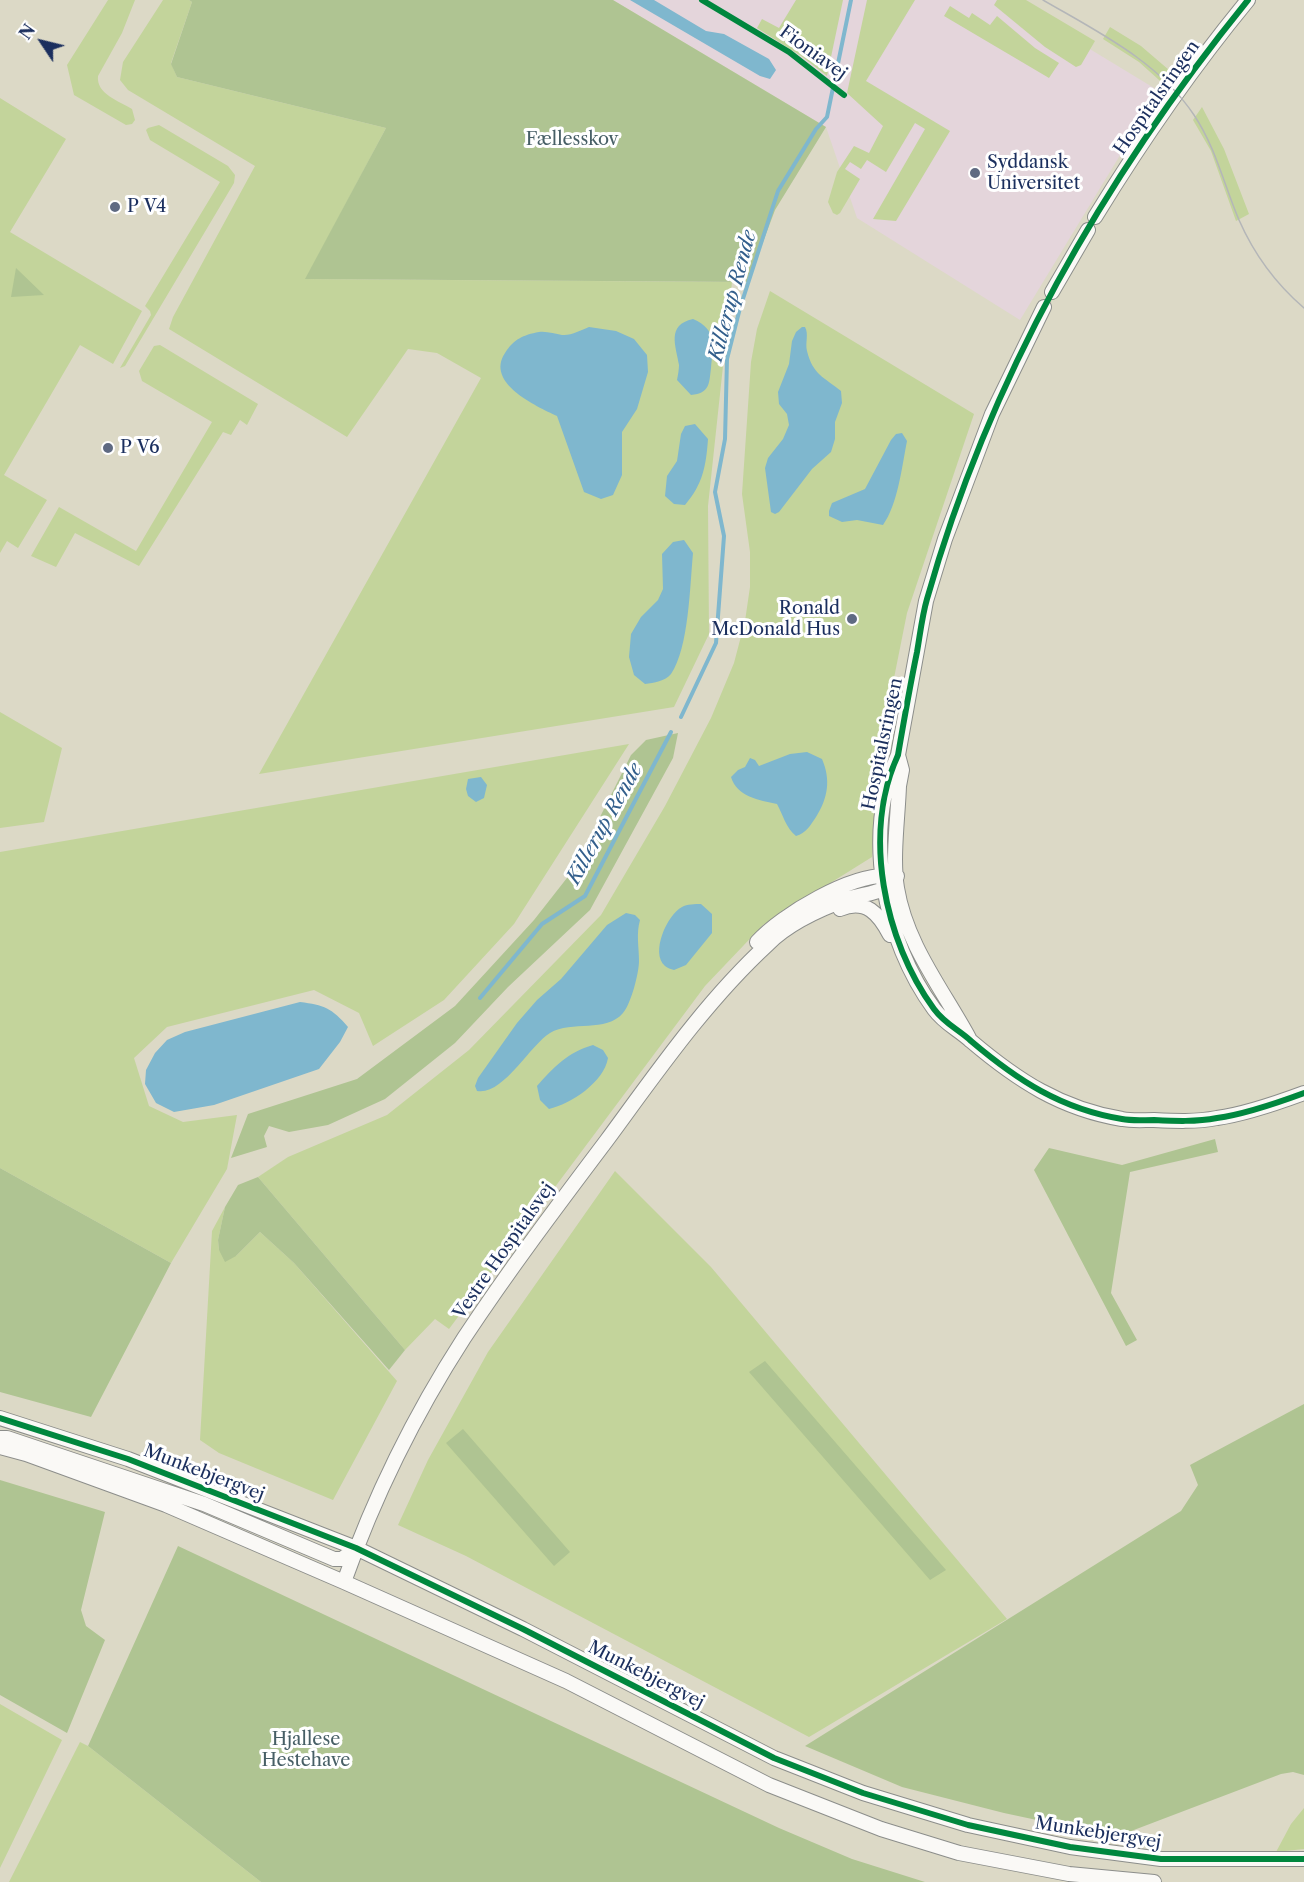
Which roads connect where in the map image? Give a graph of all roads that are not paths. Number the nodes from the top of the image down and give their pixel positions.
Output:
1 (1248, 0) edge
2 (1095, 217) dead end
3 (1088, 230) dead end
4 (1052, 292) dead end
5 (1044, 308) dead end
6 (888, 880) junction
7 (910, 967) junction
8 (741, 969) junction
9 (970, 1040) junction
10 (1304, 1093) edge
11 (0, 1418) edge
12 (0, 1438) edge
13 (0, 1447) edge
14 (356, 1548) junction
15 (344, 1582) junction
16 (1304, 1860) edge
17 (1154, 1882) edge

1 - 2 street, Hospitalsringen
3 - 4 street
5 - 6 street, Hospitalsringen
6 - 7 street, Hospitalsringen
6 - 8 street, Vestre Hospitalsvej
6 - 9 street, Hospitalsringen
7 - 8 street
7 - 9 street, Hospitalsringen
8 - 14 street, Vestre Hospitalsvej
9 - 10 street, Hospitalsringen
11 - 14 street, Munkebjergvej
12 - 14 street
13 - 15 street
14 - 15 street, Vestre Hospitalsvej
14 - 16 street, Munkebjergvej
15 - 17 street

